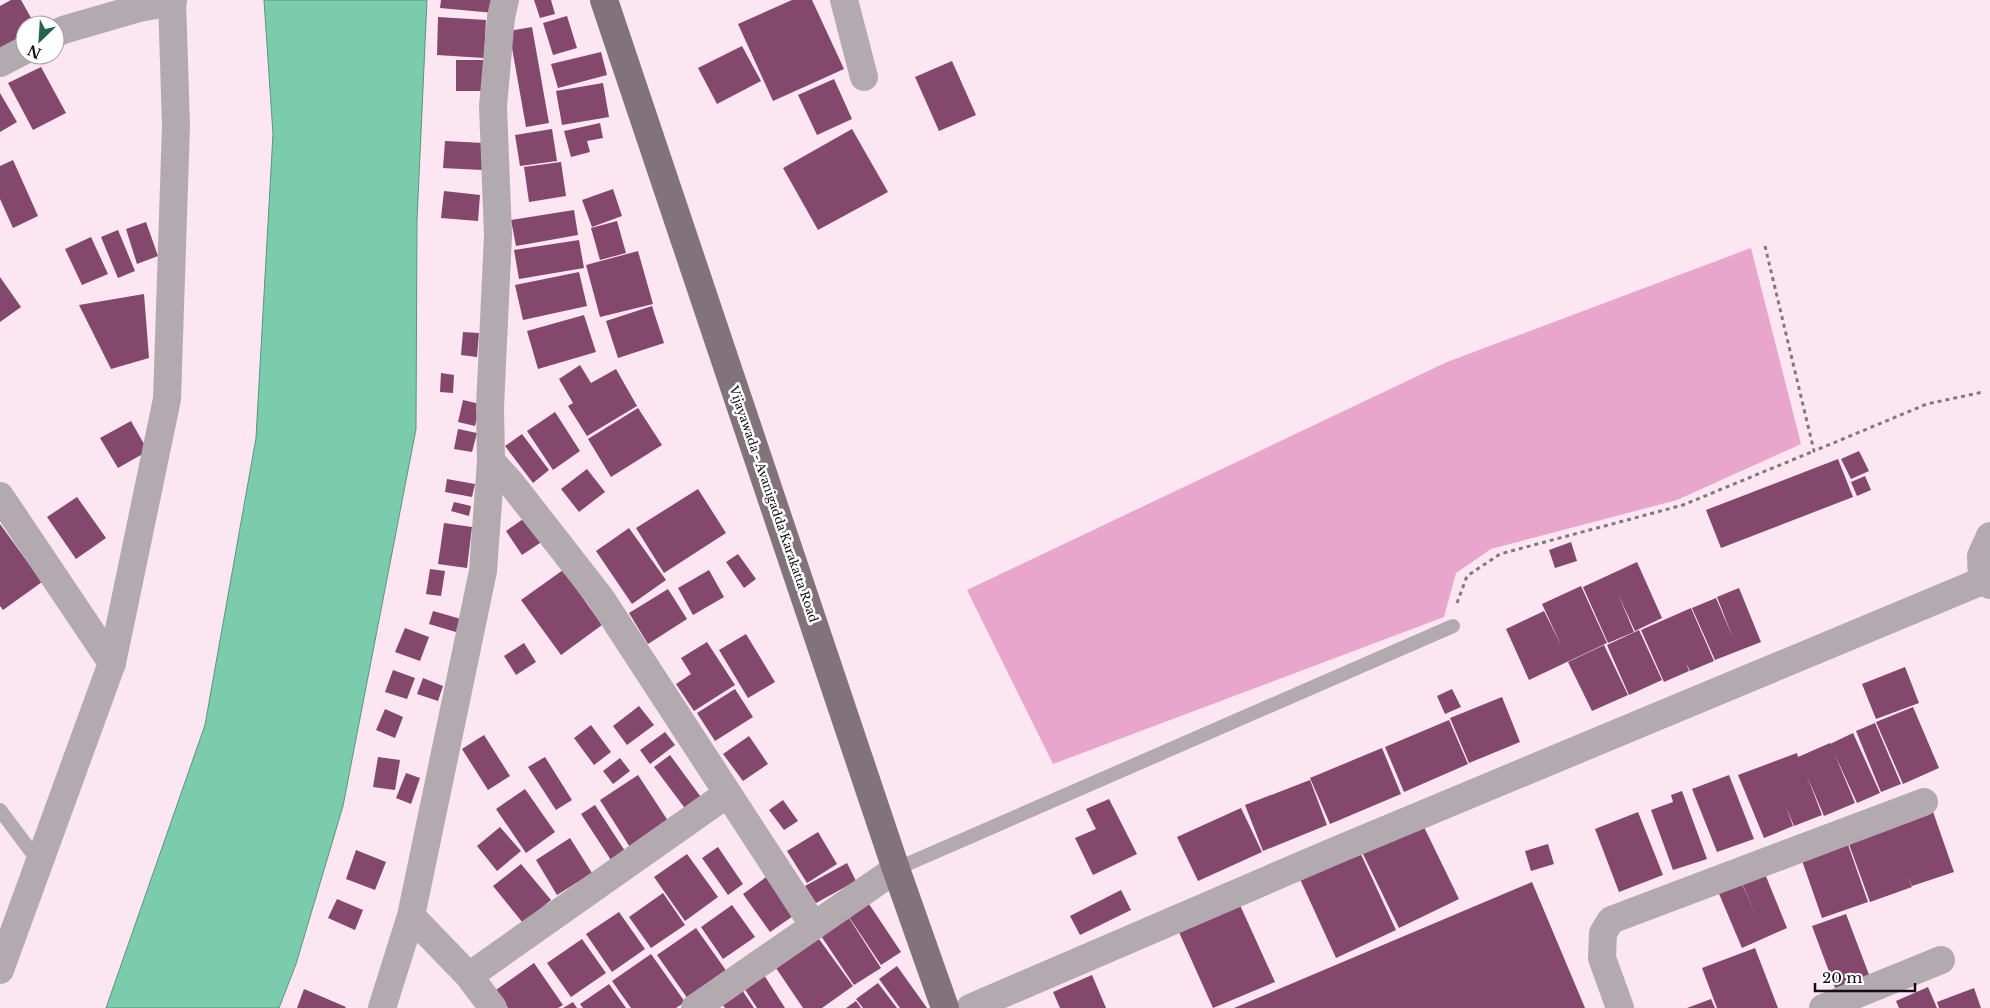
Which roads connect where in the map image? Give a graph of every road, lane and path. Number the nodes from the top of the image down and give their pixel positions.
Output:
1 (506, 0) edge
2 (604, 0) edge
3 (844, 0) edge
4 (172, 1) edge
5 (65, 29) edge
6 (15, 55) edge
7 (0, 63) edge
8 (864, 77) dead end
9 (1765, 246) dead end
10 (1983, 392) dead end
11 (1814, 451) junction
12 (491, 461) junction
13 (0, 496) edge
14 (1990, 536) edge
15 (1986, 583) edge
16 (1453, 626) joint
17 (112, 663) junction
18 (727, 794) junction
19 (1924, 802) dead end
20 (0, 810) edge
21 (39, 862) junction
22 (896, 869) junction
23 (411, 916) junction
24 (814, 926) junction
25 (1941, 960) dead end
26 (0, 970) edge
27 (469, 976) junction
28 (382, 1008) edge
29 (493, 1008) edge
30 (695, 1008) edge
31 (945, 1008) edge
32 (970, 1008) edge
33 (1620, 1008) edge
34 (1823, 1008) edge

1 - 12 street
2 - 22 main road, Vijayawada - Avanigadda Karakatta Road
3 - 8 street
4 - 5 street
4 - 17 street
6 - 7 street
9 - 11 path
10 - 11 path
11 - 16 path
12 - 18 street
12 - 23 street
13 - 17 street
14 - 15 street
15 - 32 street
16 - 22 lane
17 - 21 street
18 - 24 street
18 - 27 street
19 - 33 street
20 - 21 lane
21 - 26 street
22 - 24 street
22 - 31 main road, Vijayawada - Avanigadda Karakatta Road
23 - 27 street
23 - 28 street
24 - 30 street
25 - 34 street
27 - 29 street

